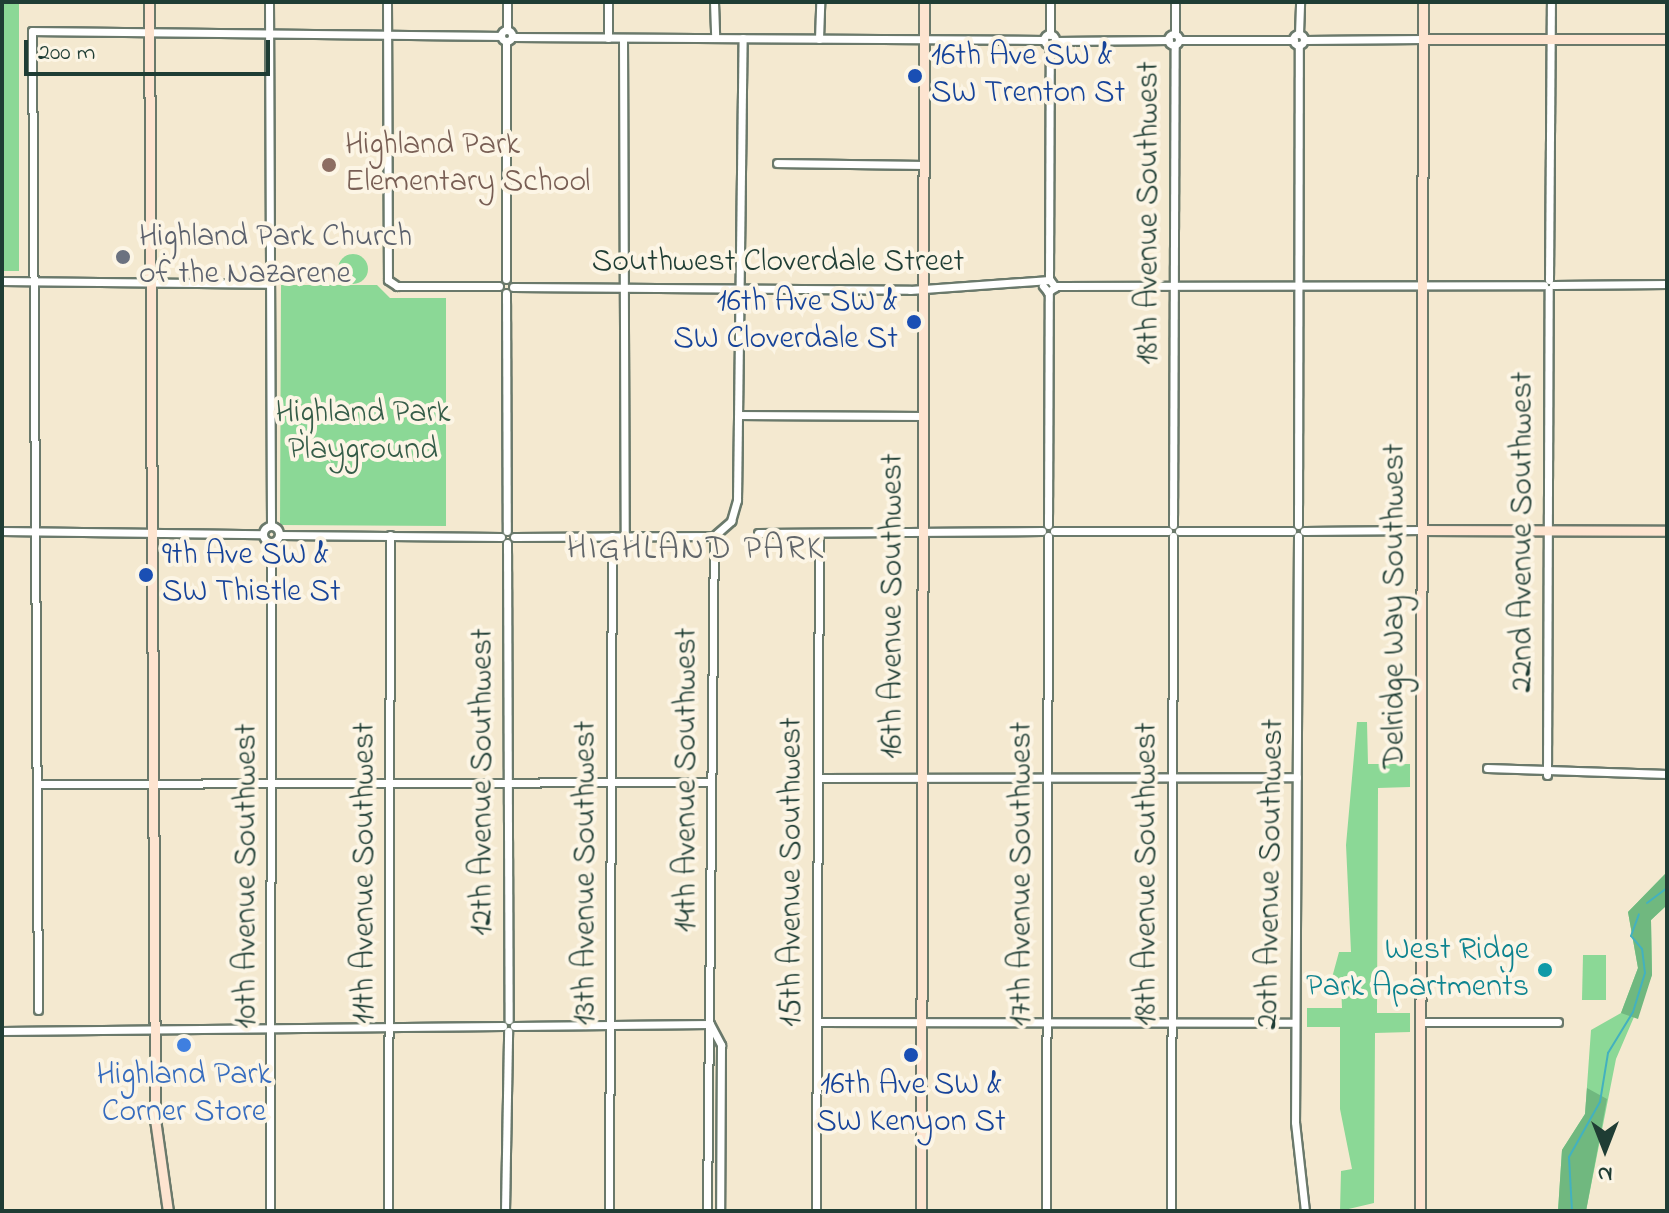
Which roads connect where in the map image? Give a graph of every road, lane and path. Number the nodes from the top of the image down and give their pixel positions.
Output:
1 (149, 2) edge
2 (269, 2) edge
3 (387, 2) edge
4 (507, 2) edge
5 (608, 2) edge
6 (714, 2) edge
7 (820, 2) edge
8 (924, 2) edge
9 (1050, 2) edge
10 (1175, 2) edge
11 (1300, 2) edge
12 (1423, 2) edge
13 (1551, 2) edge
14 (149, 32) junction
15 (269, 33) junction
16 (387, 35) junction
17 (506, 36) junction
18 (608, 38) junction
19 (623, 38) junction
20 (715, 38) junction
21 (743, 38) junction
22 (819, 39) junction
23 (1423, 39) junction
24 (1550, 39) junction
25 (1667, 39) edge
26 (924, 40) junction
27 (1050, 40) junction
28 (1175, 40) junction
29 (1299, 40) junction
30 (777, 163) dead end
31 (922, 165) junction
32 (506, 279) junction
33 (2, 281) edge
34 (35, 281) junction
35 (150, 283) junction
36 (270, 284) junction
37 (1667, 284) edge
38 (1174, 285) junction
39 (1297, 285) junction
40 (1423, 285) junction
41 (1549, 285) junction
42 (499, 286) junction
43 (1049, 286) junction
44 (625, 288) junction
45 (741, 289) junction
46 (921, 289) junction
47 (509, 290) junction
48 (739, 415) junction
49 (921, 416) junction
50 (271, 525) junction
51 (1422, 530) junction
52 (2, 531) edge
53 (1048, 531) junction
54 (1173, 531) junction
55 (1298, 531) junction
56 (1549, 531) junction
57 (1667, 531) edge
58 (36, 532) junction
59 (920, 532) junction
60 (152, 533) junction
61 (758, 533) dead end
62 (819, 533) junction
63 (263, 534) junction
64 (279, 535) junction
65 (390, 535) junction
66 (612, 536) junction
67 (625, 536) junction
68 (714, 536) junction
69 (507, 537) junction
70 (271, 542) junction
71 (1487, 768) dead end
72 (1667, 774) edge
73 (1547, 775) junction
74 (920, 777) junction
75 (1047, 777) junction
76 (1172, 777) junction
77 (1297, 777) junction
78 (818, 778) junction
79 (711, 782) junction
80 (153, 783) junction
81 (37, 784) junction
82 (611, 784) junction
83 (271, 785) junction
84 (389, 785) junction
85 (507, 786) junction
86 (38, 1010) dead end
87 (920, 1021) junction
88 (1046, 1021) junction
89 (817, 1022) junction
90 (1172, 1022) junction
91 (1421, 1022) junction
92 (1558, 1022) dead end
93 (1295, 1023) junction
94 (710, 1024) junction
95 (610, 1025) junction
96 (509, 1026) junction
97 (391, 1028) junction
98 (273, 1029) junction
99 (156, 1030) junction
100 (2, 1031) edge
101 (168, 1211) edge
102 (270, 1211) edge
103 (388, 1211) edge
104 (505, 1211) edge
105 (609, 1211) edge
106 (707, 1211) edge
107 (720, 1211) edge
108 (816, 1211) edge
109 (921, 1211) edge
110 (1046, 1211) edge
111 (1171, 1211) edge
112 (1305, 1211) edge
113 (1420, 1211) edge

1 - 14 street
2 - 15 street
3 - 16 street
4 - 17 street
5 - 18 street
6 - 20 street
7 - 22 street
8 - 26 street, 16th Avenue Southwest
9 - 27 street, 17th Avenue Southwest
10 - 28 street, 18th Avenue Southwest
11 - 29 street, 20th Avenue Southwest
12 - 23 street, Delridge Way Southwest
13 - 24 street, 22nd Avenue Southwest
14 - 15 street
14 - 34 street
14 - 35 street
15 - 16 street
15 - 36 street
16 - 17 street
16 - 42 street
17 - 18 street
17 - 32 street
18 - 19 street
19 - 20 street
19 - 44 street
20 - 21 street
21 - 22 street
21 - 45 street
22 - 26 street
23 - 24 street
23 - 29 street
23 - 40 street, Delridge Way Southwest
24 - 25 street
24 - 41 street, 22nd Avenue Southwest
26 - 27 street
26 - 31 street, 16th Avenue Southwest
27 - 28 street
27 - 43 street, 17th Avenue Southwest
28 - 29 street
28 - 38 street, 18th Avenue Southwest
29 - 39 street, 20th Avenue Southwest
30 - 31 street
31 - 46 street, 16th Avenue Southwest
32 - 42 street
32 - 47 street
33 - 34 street
34 - 35 street
34 - 58 street
35 - 36 street
35 - 60 street
36 - 50 street
37 - 41 street, Southwest Cloverdale Street
38 - 39 street, Southwest Cloverdale Street
38 - 43 street, Southwest Cloverdale Street
38 - 54 street, 18th Avenue Southwest
39 - 40 street, Southwest Cloverdale Street
39 - 55 street, 20th Avenue Southwest
40 - 41 street, Southwest Cloverdale Street
40 - 51 street, Delridge Way Southwest
41 - 56 street, 22nd Avenue Southwest
42 - 47 street
43 - 46 street, Southwest Cloverdale Street
43 - 53 street, 17th Avenue Southwest
44 - 45 street, Southwest Cloverdale Street
44 - 47 street, Southwest Cloverdale Street
44 - 67 street
45 - 46 street, Southwest Cloverdale Street
45 - 48 street
46 - 49 street, 16th Avenue Southwest
47 - 69 street, 12th Avenue Southwest
48 - 49 street
48 - 68 street
49 - 59 street, 16th Avenue Southwest
50 - 63 street
50 - 64 street
51 - 55 street
51 - 56 street
51 - 91 street, Delridge Way Southwest
52 - 58 street
53 - 54 street
53 - 59 street
53 - 75 street, 17th Avenue Southwest
54 - 55 street
54 - 76 street, 18th Avenue Southwest
55 - 77 street, 20th Avenue Southwest
56 - 57 street
56 - 73 street, 22nd Avenue Southwest
58 - 60 street
58 - 81 street
59 - 62 street
59 - 74 street, 16th Avenue Southwest
60 - 63 street
60 - 80 street
61 - 62 street
62 - 78 street, 15th Avenue Southwest
63 - 70 street
64 - 65 street
64 - 70 street
65 - 69 street
65 - 84 street, 11th Avenue Southwest
66 - 67 street
66 - 69 street
66 - 82 street, 13th Avenue Southwest
67 - 68 street
68 - 79 street, 14th Avenue Southwest
69 - 85 street, 12th Avenue Southwest
70 - 83 street, 10th Avenue Southwest
71 - 73 street
72 - 73 street
74 - 75 street
74 - 78 street
74 - 87 street, 16th Avenue Southwest
75 - 76 street
75 - 88 street, 17th Avenue Southwest
76 - 77 street
76 - 90 street, 18th Avenue Southwest
77 - 93 street, 20th Avenue Southwest
78 - 89 street, 15th Avenue Southwest
79 - 82 street
79 - 94 street, 14th Avenue Southwest
80 - 81 street
80 - 83 street
80 - 99 street
81 - 86 street
82 - 85 street
82 - 95 street, 13th Avenue Southwest
83 - 84 street
83 - 98 street, 10th Avenue Southwest
84 - 85 street
84 - 97 street, 11th Avenue Southwest
85 - 96 street, 12th Avenue Southwest
87 - 88 street
87 - 89 street
87 - 109 street, 16th Avenue Southwest
88 - 90 street
88 - 110 street, 17th Avenue Southwest
89 - 108 street, 15th Avenue Southwest
90 - 93 street
90 - 111 street, 18th Avenue Southwest
91 - 92 street
91 - 113 street, Delridge Way Southwest
93 - 112 street, 20th Avenue Southwest
94 - 95 street
94 - 106 street, 14th Avenue Southwest
94 - 107 street, 14th Avenue Southwest
95 - 96 street
95 - 105 street, 13th Avenue Southwest
96 - 97 street
96 - 104 street, 12th Avenue Southwest
97 - 98 street
97 - 103 street, 11th Avenue Southwest
98 - 99 street
98 - 102 street, 10th Avenue Southwest
99 - 100 street
99 - 101 street

